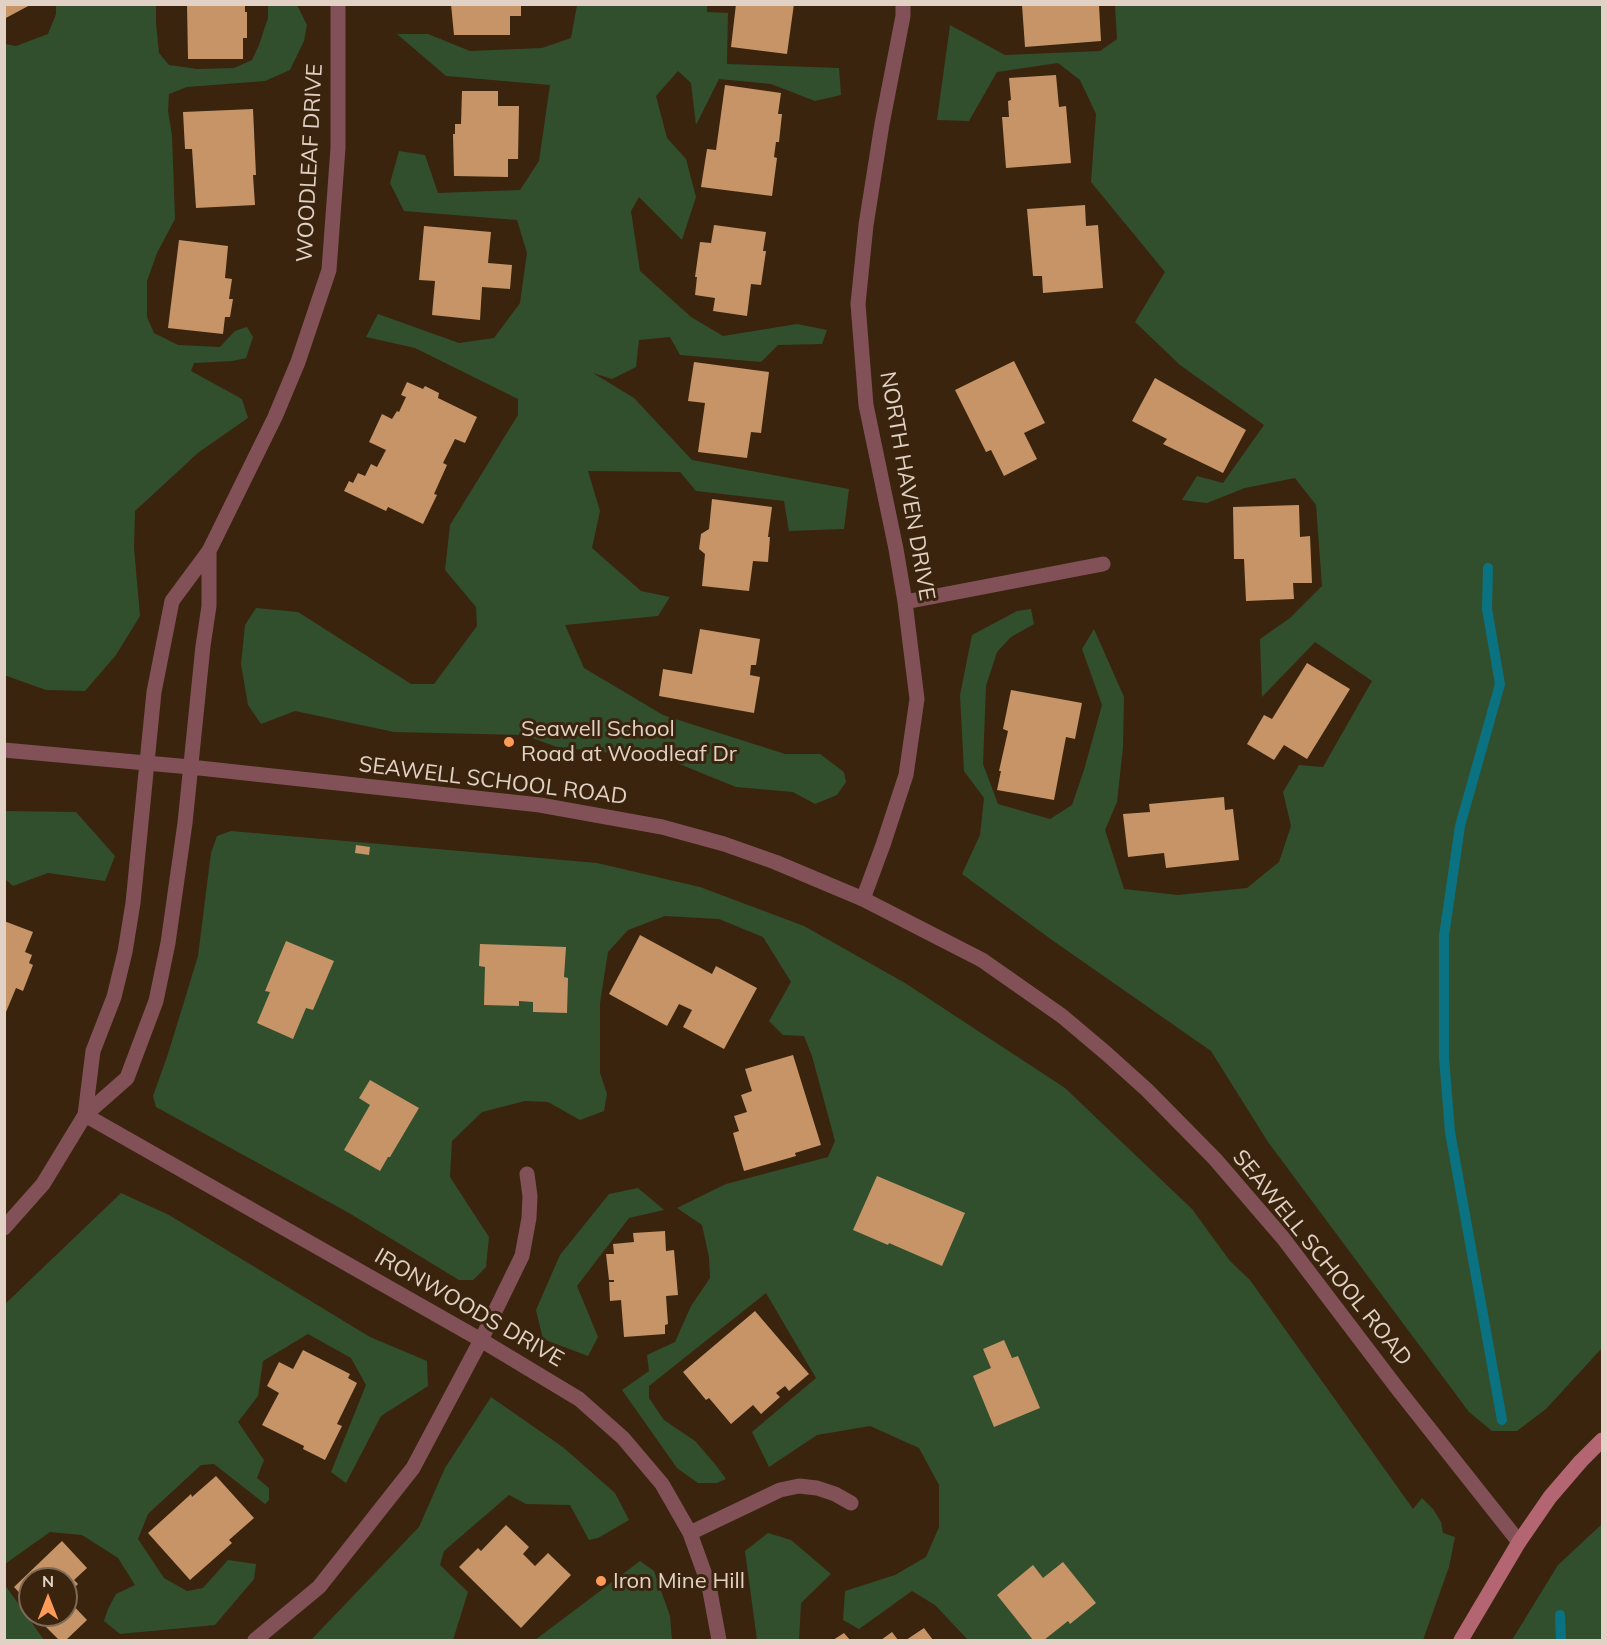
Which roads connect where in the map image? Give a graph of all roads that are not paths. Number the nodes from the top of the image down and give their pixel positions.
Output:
1 (338, 4) edge
2 (903, 4) edge
3 (209, 552) junction
4 (1103, 564) dead end
5 (905, 603) junction
6 (4, 750) edge
7 (147, 763) junction
8 (190, 767) junction
9 (863, 899) junction
10 (86, 1115) junction
11 (527, 1174) dead end
12 (4, 1228) edge
13 (481, 1340) junction
14 (1602, 1440) edge
15 (851, 1503) dead end
16 (690, 1533) junction
17 (1519, 1542) junction
18 (255, 1641) edge
19 (719, 1641) edge
20 (1461, 1641) edge

1 - 3 street, WOODLEAF DRIVE
2 - 5 street, NORTH HAVEN DRIVE
3 - 7 street, WOODLEAF DRIVE
3 - 8 street, WOODLEAF DRIVE
4 - 5 street
5 - 9 street, NORTH HAVEN DRIVE
6 - 7 street, SEAWELL SCHOOL ROAD
7 - 8 street, SEAWELL SCHOOL ROAD
7 - 10 street
8 - 9 street, SEAWELL SCHOOL ROAD
8 - 10 street
9 - 17 street, SEAWELL SCHOOL ROAD
10 - 12 street
10 - 13 street, IRONWOODS DRIVE
11 - 13 street
13 - 16 street, IRONWOODS DRIVE
13 - 18 street
14 - 17 main road
15 - 16 street
16 - 19 street, IRONWOODS DRIVE
17 - 20 main road

